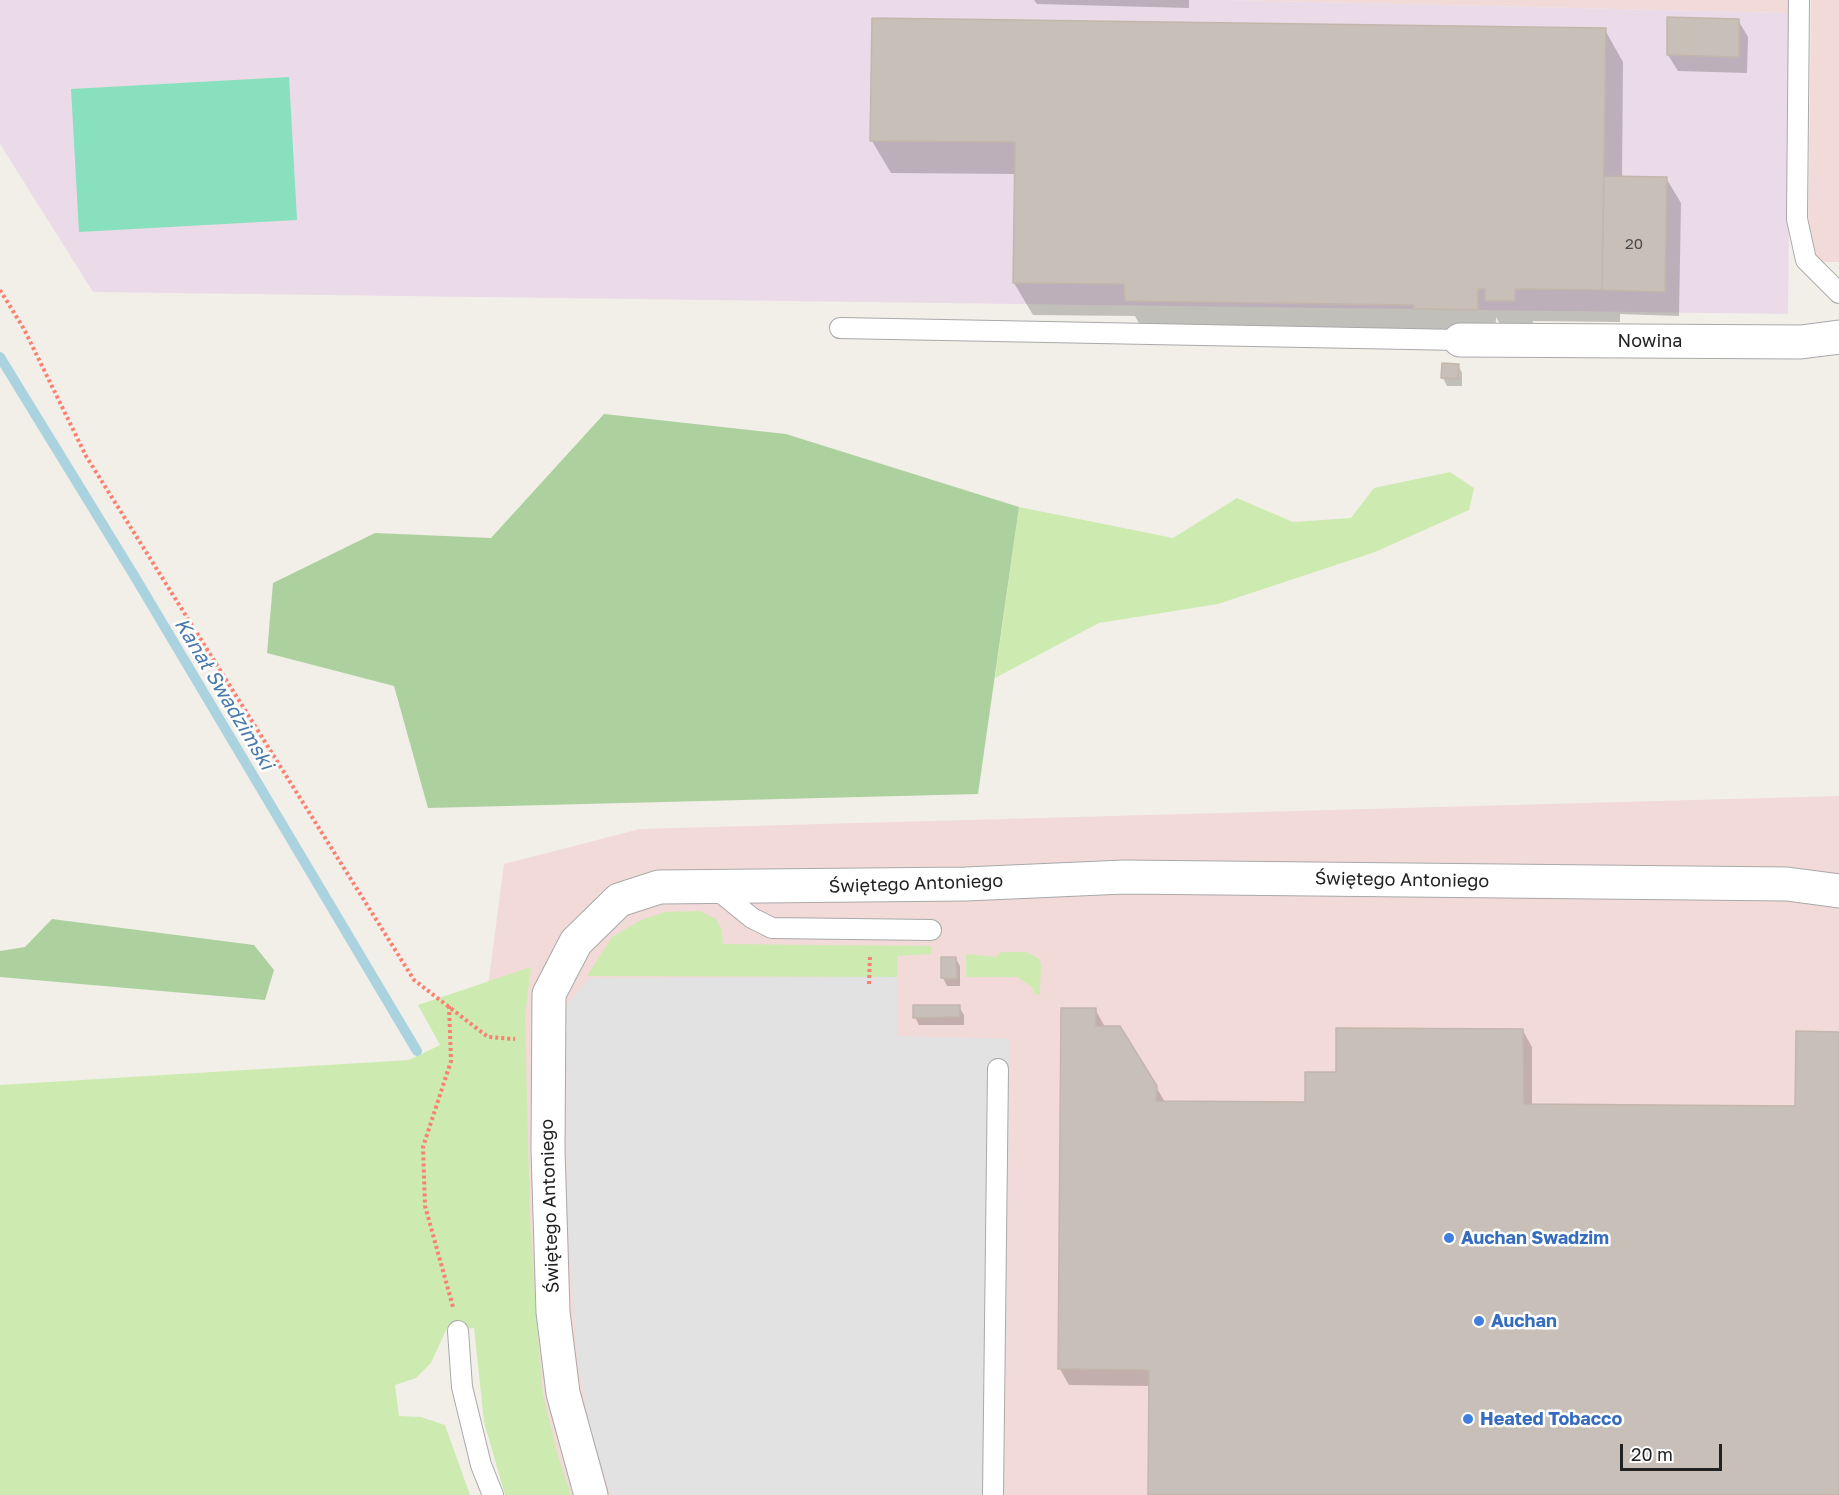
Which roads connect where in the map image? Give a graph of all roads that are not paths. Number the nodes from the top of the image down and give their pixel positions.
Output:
1 (1799, 0) edge
2 (1839, 293) edge
3 (840, 328) dead end
4 (1839, 337) edge
5 (1460, 340) joint
6 (715, 888) junction
7 (1839, 891) edge
8 (931, 930) dead end
9 (998, 1069) dead end
10 (458, 1331) road end
11 (493, 1495) edge
12 (591, 1495) edge
13 (993, 1495) edge

1 - 2 lane
3 - 5 lane
4 - 5 street, Nowina
6 - 7 street, Świętego Antoniego
6 - 8 lane
6 - 12 street, Świętego Antoniego
9 - 13 lane
10 - 11 lane

